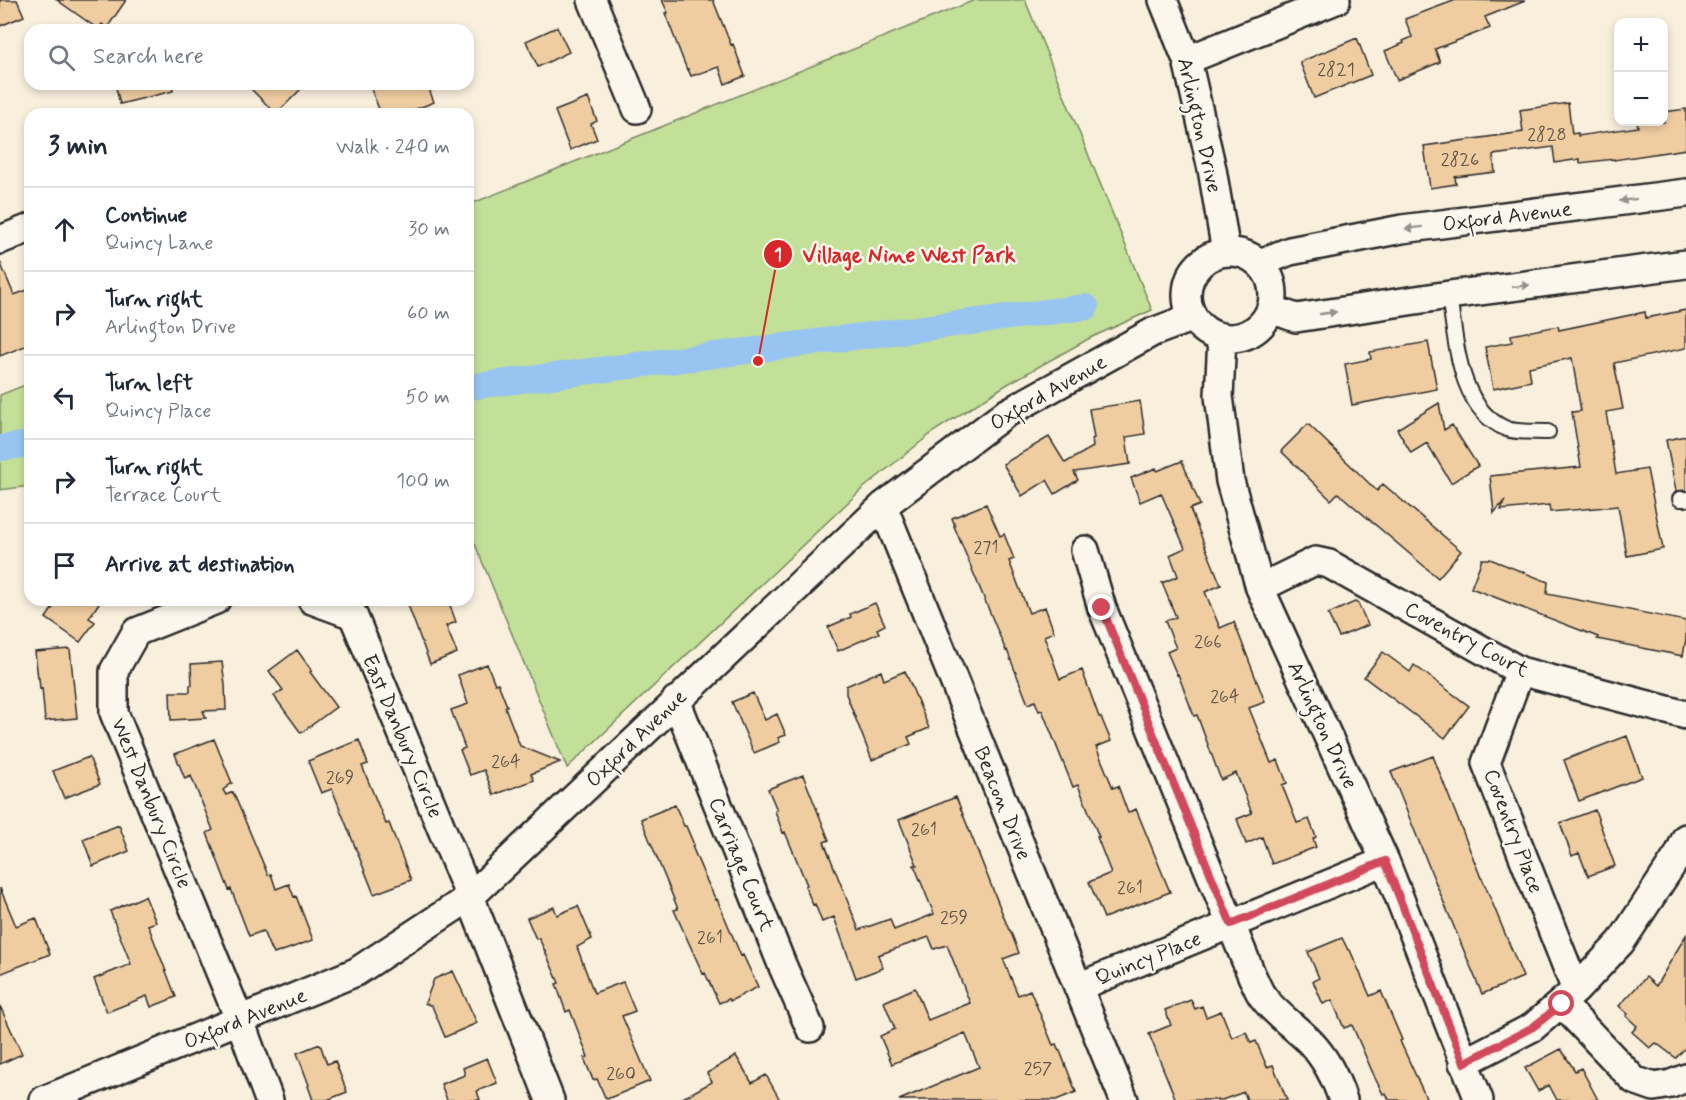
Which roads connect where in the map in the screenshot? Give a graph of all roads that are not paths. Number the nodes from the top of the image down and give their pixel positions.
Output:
1 (592, 0) edge
2 (1164, 0) edge
3 (1336, 0) edge
4 (1186, 60) junction
5 (637, 110) dead end
6 (1686, 193) edge
7 (24, 230) edge
8 (0, 240) edge
9 (1226, 252) junction
10 (1260, 263) junction
11 (1686, 264) edge
12 (1449, 295) junction
13 (1271, 309) junction
14 (1192, 317) junction
15 (1222, 338) junction
16 (1548, 432) dead end
17 (883, 506) junction
18 (1085, 550) dead end
19 (1260, 588) junction
20 (201, 606) edge
21 (328, 606) edge
22 (1520, 671) junction
23 (676, 700) junction
24 (1686, 715) edge
25 (1686, 838) edge
26 (1385, 861) junction
27 (470, 897) junction
28 (1231, 924) junction
29 (1078, 987) junction
30 (1569, 997) junction
31 (240, 1021) junction
32 (810, 1028) dead end
33 (1464, 1063) junction
34 (1686, 1078) edge
35 (44, 1100) edge
36 (269, 1100) edge
37 (550, 1100) edge
38 (1124, 1100) edge
39 (1343, 1100) edge
40 (1479, 1100) edge

1 - 5 street
2 - 4 street, Arlington Drive
3 - 4 street
4 - 9 street, Arlington Drive
6 -> 10 street, Oxford Avenue
7 - 8 street
9 - 10 street
9 - 14 street
10 - 13 street
12 -> 11 street
13 -> 12 street
12 - 16 lane
13 - 15 street
14 - 15 street
14 - 17 street, Oxford Avenue
15 - 19 street, Arlington Drive
17 - 23 street, Oxford Avenue
17 - 29 street, Beacon Drive
18 - 28 street
19 - 22 street, Coventry Court
19 - 26 street, Arlington Drive
20 - 31 street, West Danbury Circle
21 - 27 street, East Danbury Circle
22 - 24 street, Coventry Court
22 - 30 street, Coventry Place
23 - 27 street, Oxford Avenue
23 - 32 street, Carriage Court
25 - 30 street
26 - 28 street, Quincy Place
26 - 33 street, Arlington Drive
27 - 31 street, Oxford Avenue
27 - 37 street, East Danbury Circle
28 - 29 street, Quincy Place
28 - 39 street
29 - 38 street, Beacon Drive
30 - 33 street
30 - 34 street
31 - 35 street, Oxford Avenue
31 - 36 street, West Danbury Circle
33 - 40 street, Arlington Drive

